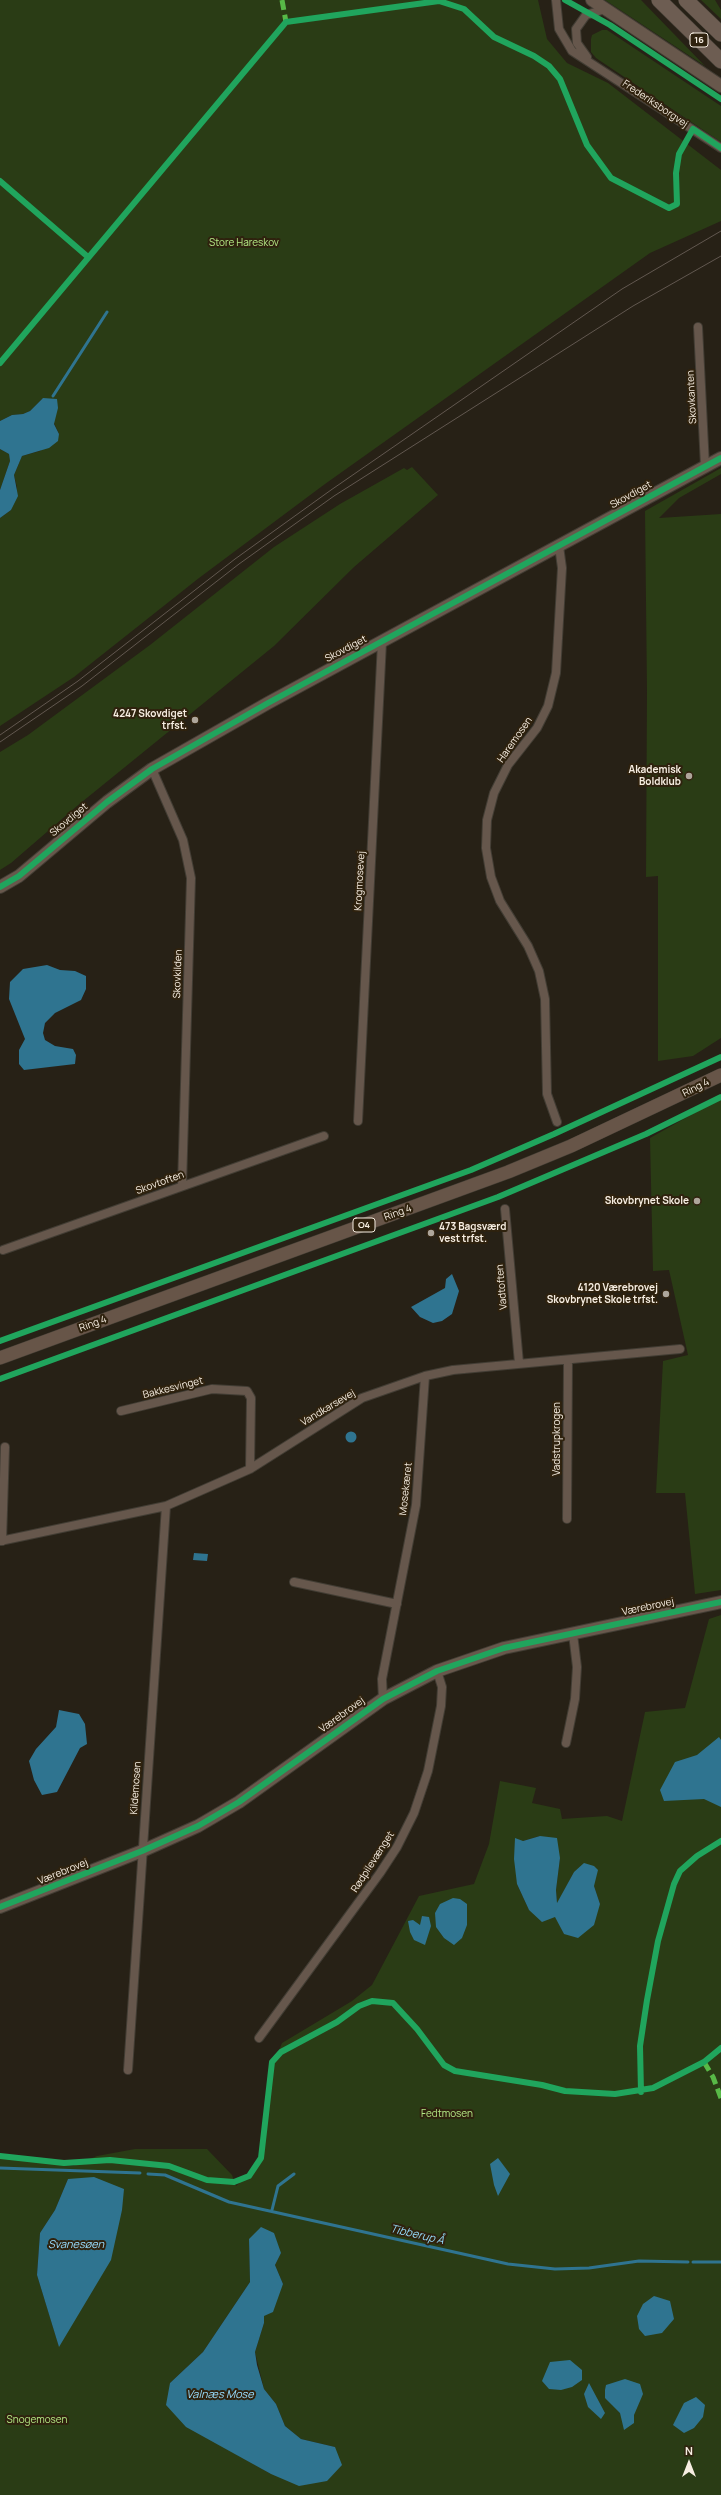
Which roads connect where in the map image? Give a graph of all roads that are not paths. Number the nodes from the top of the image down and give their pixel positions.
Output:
1 (556, 0) edge
2 (592, 0) edge
3 (659, 0) edge
4 (686, 0) edge
5 (604, 9) junction
6 (721, 34) edge
7 (589, 60) junction
8 (721, 61) edge
9 (721, 86) edge
10 (721, 148) edge
11 (698, 327) dead end
12 (721, 458) edge
13 (705, 466) junction
14 (559, 546) junction
15 (382, 642) junction
16 (152, 769) junction
17 (0, 887) edge
18 (721, 1075) edge
19 (358, 1121) dead end
20 (557, 1122) dead end
21 (324, 1136) dead end
22 (182, 1186) junction
23 (505, 1208) dead end
24 (3, 1250) dead end
25 (680, 1349) dead end
26 (0, 1358) edge
27 (568, 1360) junction
28 (519, 1363) junction
29 (425, 1376) junction
30 (121, 1411) dead end
31 (6, 1447) dead end
32 (250, 1469) junction
33 (166, 1506) junction
34 (567, 1519) dead end
35 (1, 1541) edge
36 (294, 1582) dead end
37 (721, 1602) edge
38 (397, 1604) junction
39 (573, 1634) junction
40 (436, 1672) junction
41 (383, 1698) junction
42 (566, 1743) dead end
43 (142, 1852) junction
44 (0, 1908) edge
45 (259, 2038) dead end
46 (128, 2070) dead end

1 - 7 street, Frederiksborgvej
2 - 5 street
3 - 8 highway, 16
4 - 6 highway, 16
5 - 7 street, Frederiksborgvej
5 - 9 street
7 - 10 street, Frederiksborgvej
11 - 13 street, Skovkanten
12 - 13 street, Skovdiget
13 - 14 street, Skovdiget
14 - 15 street, Skovdiget
14 - 20 street, Haremosen
15 - 16 street, Skovdiget
15 - 19 street, Krogmosevej
16 - 17 street, Skovdiget
16 - 22 street, Skovkilden
18 - 26 main road, Ring 4 / O4
21 - 22 street, Skovtoften
22 - 24 street, Skovtoften
23 - 28 street, Vadtoften
25 - 27 street, Vandkarsevej
27 - 28 street, Vandkarsevej
27 - 34 street, Vadstrupkrogen
28 - 29 street, Vandkarsevej
29 - 32 street, Vandkarsevej
29 - 38 street, Mosekæret
30 - 32 street, Bakkesvinget
31 - 35 street, Vandkarsevej
32 - 33 street, Vandkarsevej
33 - 35 street, Vandkarsevej
33 - 43 street, Kildemosen
36 - 38 street
37 - 39 street, Værebrovej
38 - 41 street, Mosekæret
39 - 40 street, Værebrovej
39 - 42 street
40 - 41 street, Værebrovej
40 - 45 street, Rødpilevænget
41 - 43 street, Værebrovej
43 - 44 street, Værebrovej
43 - 46 street, Kildemosen

